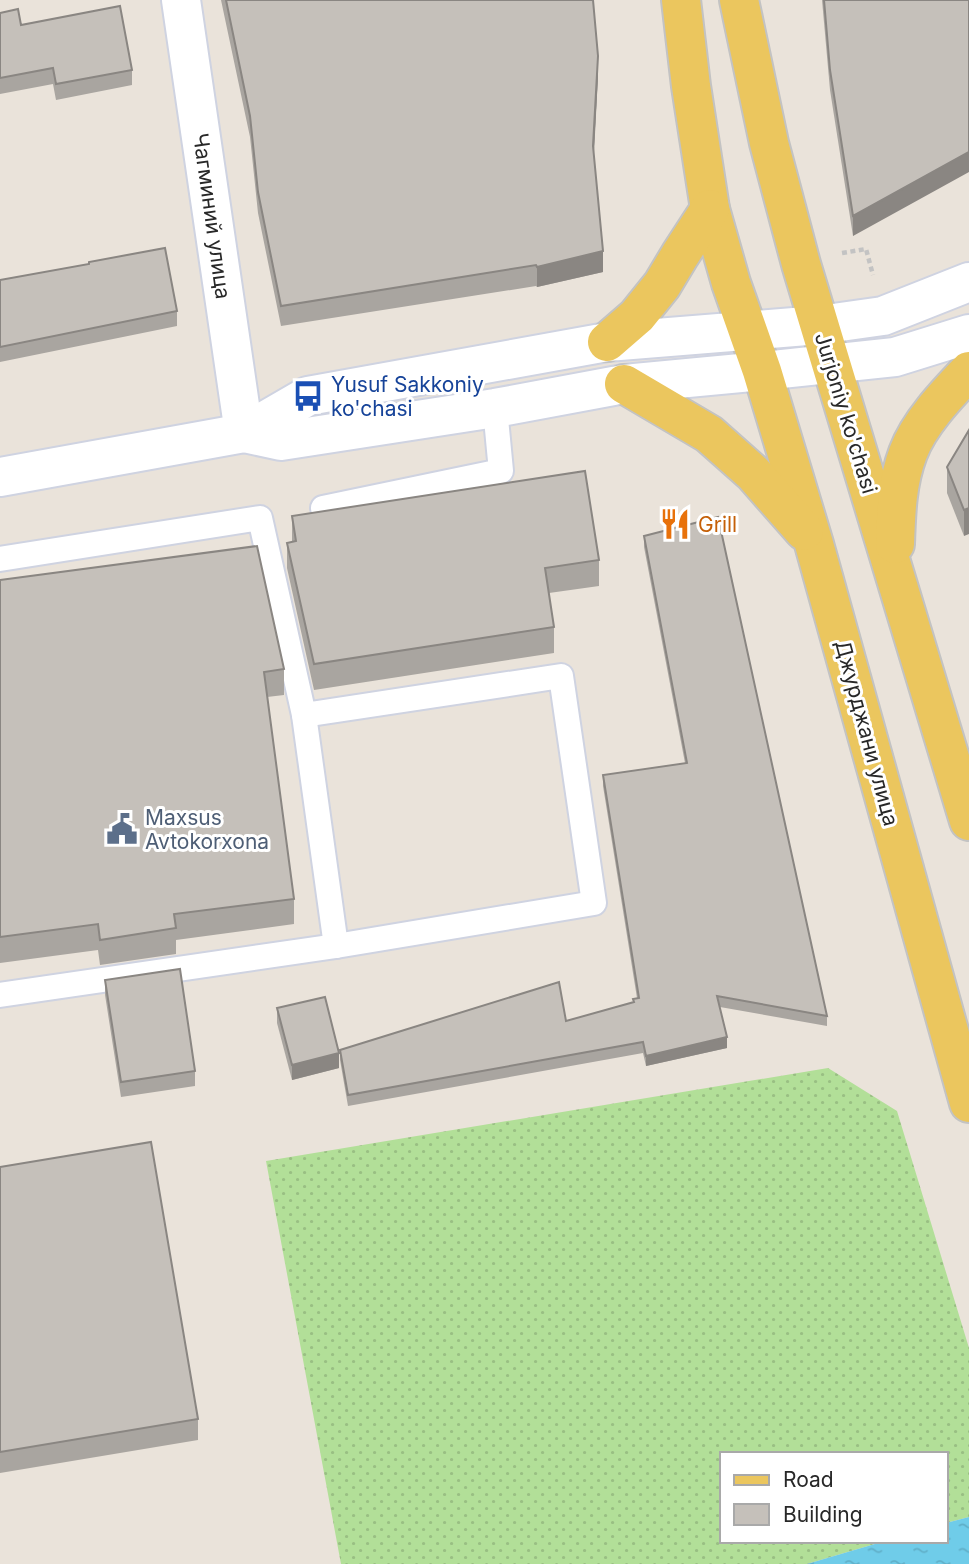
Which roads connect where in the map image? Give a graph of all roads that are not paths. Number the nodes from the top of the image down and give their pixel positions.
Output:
1 (181, 0) edge
2 (681, 0) edge
3 (739, 0) edge
4 (710, 209) junction
5 (969, 282) edge
6 (819, 325) junction
7 (749, 332) junction
8 (969, 334) edge
9 (607, 342) junction
10 (831, 363) junction
11 (969, 371) edge
12 (762, 372) junction
13 (624, 384) junction
14 (495, 408) junction
15 (244, 433) junction
16 (0, 477) edge
17 (323, 508) edge
18 (814, 544) junction
19 (0, 559) edge
20 (894, 570) junction
21 (304, 715) junction
22 (969, 821) edge
23 (336, 946) junction
24 (0, 995) edge
25 (968, 1100) edge

1 - 15 main road, Чагминий улица
2 - 4 main road
3 - 6 main road, Jurjoniy ko'chasi
4 - 7 main road
4 - 9 main road
5 - 6 main road
6 - 7 main road
6 - 10 main road, Jurjoniy ko'chasi
7 - 9 main road
7 - 12 main road
8 - 10 main road
9 - 15 main road
10 - 12 main road
10 - 20 main road, Jurjoniy ko'chasi
11 - 20 main road
12 - 13 main road
12 - 18 main road, Джурджани улица
13 - 14 main road
13 - 18 main road
14 - 15 main road
14 - 17 lane
15 - 16 main road
18 - 25 main road, Джурджани улица
19 - 21 lane
20 - 22 main road, Jurjoniy ko'chasi
21 - 23 lane
21 - 23 lane
23 - 24 lane

